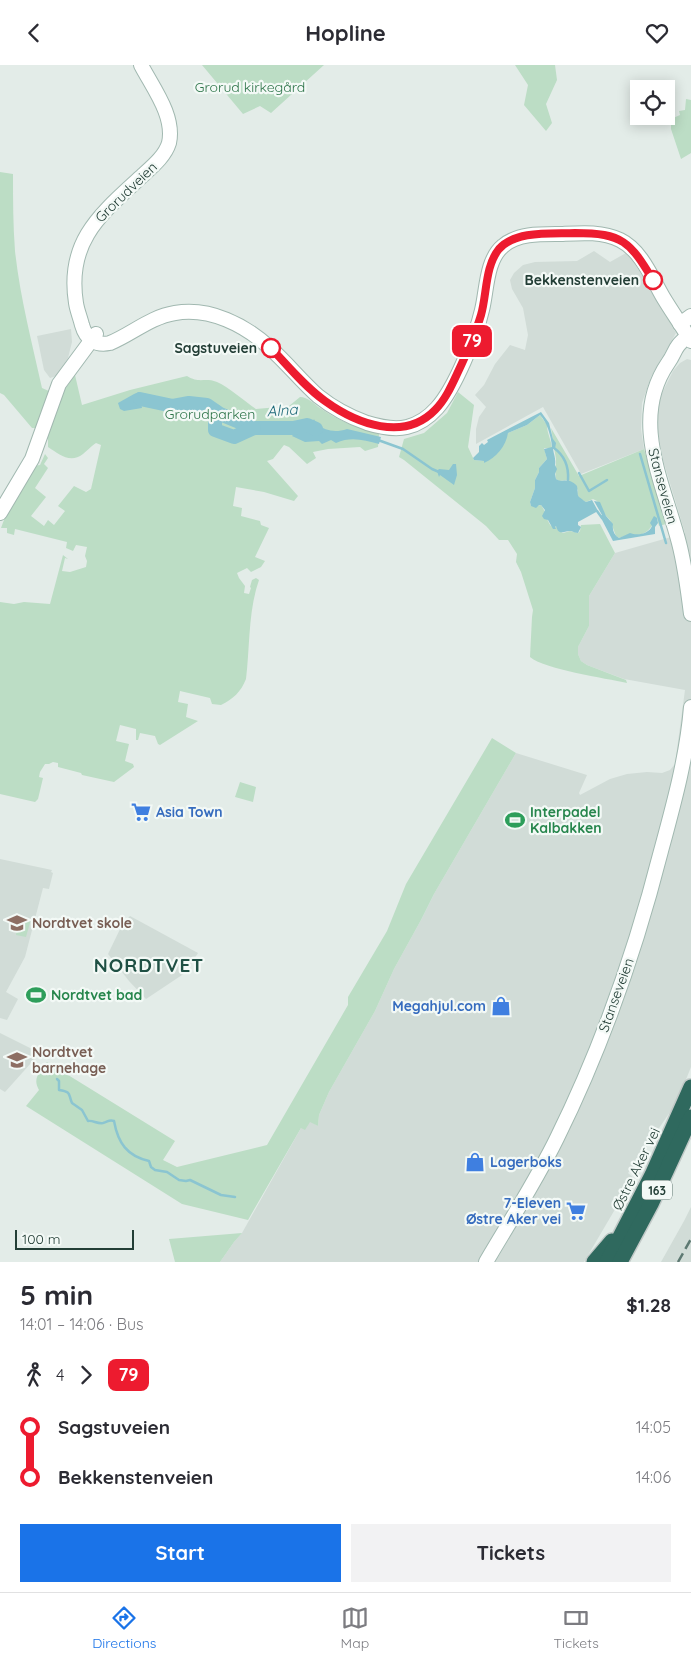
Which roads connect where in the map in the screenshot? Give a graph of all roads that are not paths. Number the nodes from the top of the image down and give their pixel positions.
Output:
1 (141, 65) edge
2 (688, 332) edge
3 (94, 337) junction
4 (0, 513) edge
5 (691, 614) edge
6 (691, 707) edge
7 (691, 1087) edge
8 (691, 1117) edge
9 (626, 1228) junction
10 (486, 1262) edge
11 (594, 1262) edge
12 (607, 1262) edge
13 (620, 1262) edge

1 - 3 street, Grorudveien
2 - 3 street
2 - 5 street, Stanseveien
3 - 4 street
6 - 10 street, Stanseveien
7 - 9 highway, Østre Aker vei / 163
8 - 13 highway, Østre Aker vei / 163
9 - 11 highway
9 - 12 highway, Østre Aker vei / 163

